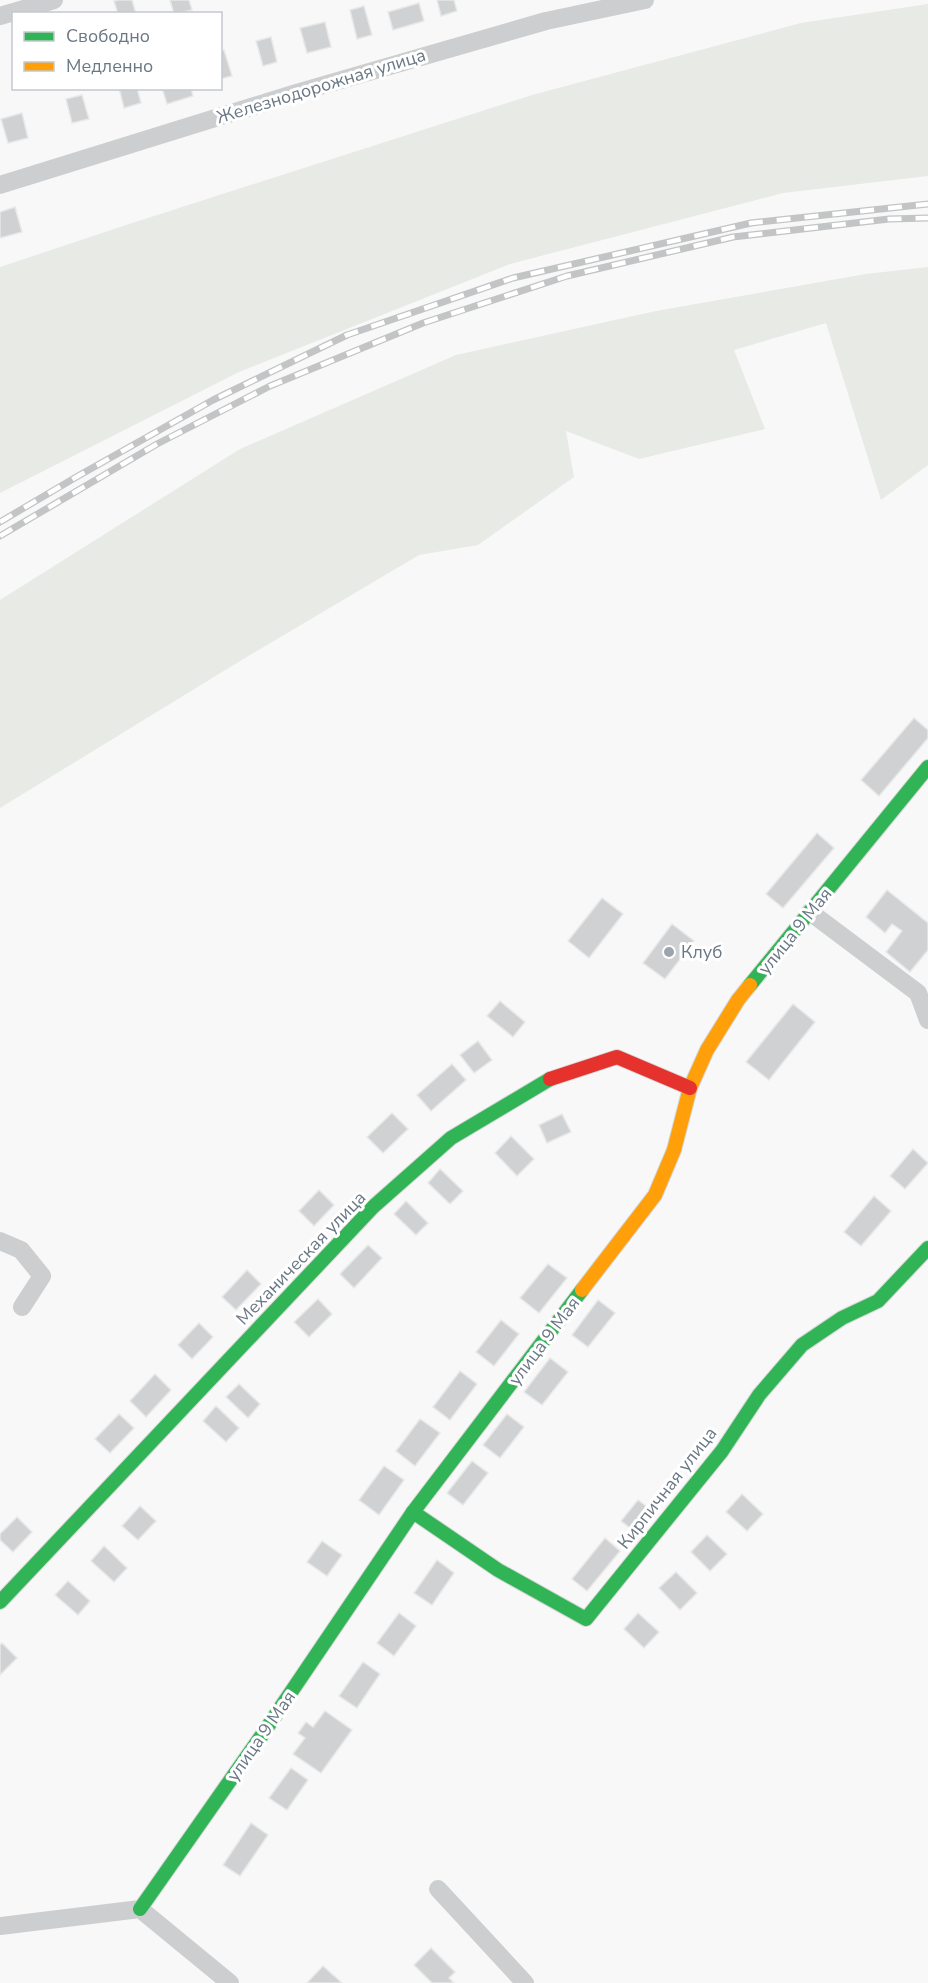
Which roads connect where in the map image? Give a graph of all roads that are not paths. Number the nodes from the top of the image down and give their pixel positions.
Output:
1 (54, 0) edge
2 (645, 0) edge
3 (14, 12) edge
4 (0, 184) edge
5 (928, 767) edge
6 (810, 912) junction
7 (928, 1020) edge
8 (690, 1088) junction
9 (0, 1241) edge
10 (928, 1248) edge
11 (22, 1307) dead end
12 (413, 1512) junction
13 (0, 1602) edge
14 (438, 1889) dead end
15 (141, 1909) junction
16 (0, 1926) edge
17 (230, 1983) edge
18 (525, 1983) edge

1 - 3 street
2 - 4 street, Железнодорожная улица
5 - 6 street, улица 9 Мая
6 - 7 street
6 - 8 street, улица 9 Мая
8 - 12 street, улица 9 Мая
8 - 13 street, Механическая улица
9 - 11 street
10 - 12 street, Кирпичная улица
12 - 15 street, улица 9 Мая
14 - 18 street
15 - 16 street
15 - 17 street

